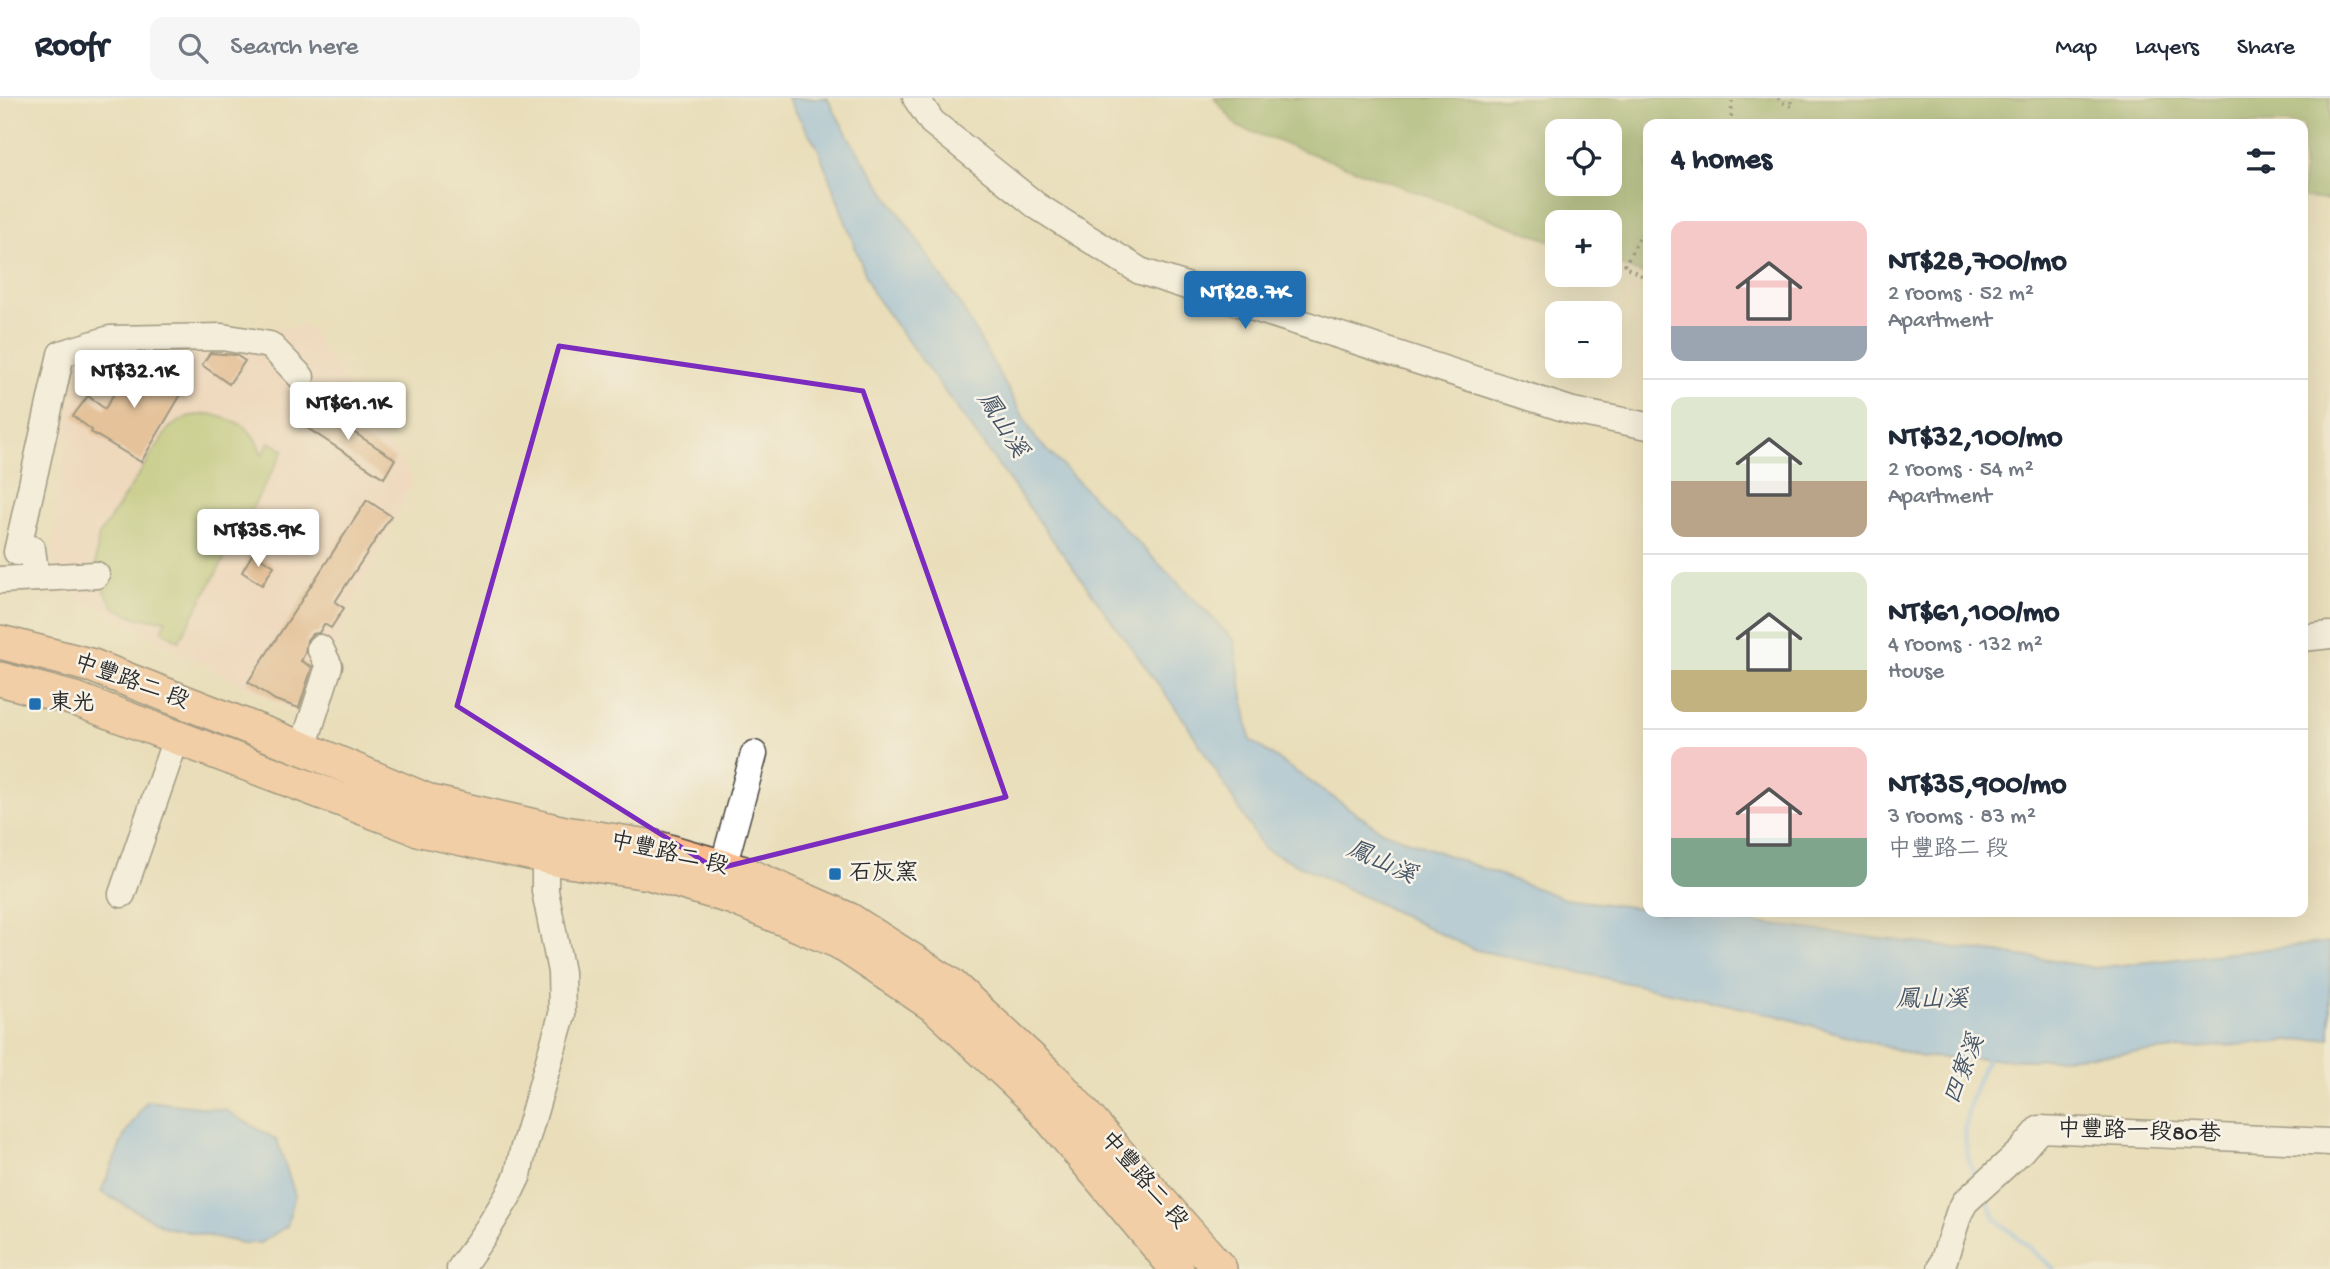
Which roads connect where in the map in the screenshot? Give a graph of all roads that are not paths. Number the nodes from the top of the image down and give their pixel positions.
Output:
1 (916, 98) edge
2 (301, 377) dead end
3 (1643, 425) edge
4 (96, 575) dead end
5 (36, 578) junction
6 (0, 580) edge
7 (2330, 635) edge
8 (2308, 637) edge
9 (0, 642) edge
10 (320, 648) dead end
11 (0, 680) edge
12 (182, 739) junction
13 (303, 748) junction
14 (754, 754) dead end
15 (541, 846) junction
16 (723, 867) junction
17 (122, 894) dead end
18 (821, 921) junction
19 (2330, 1142) edge
20 (460, 1269) edge
21 (1177, 1269) edge
22 (1220, 1269) edge
23 (1941, 1269) edge

1 - 3 street
2 - 5 street
4 - 5 street
5 - 6 street
7 - 8 street
9 - 13 main road, 中豐路二 段
10 - 13 street
11 - 12 main road, 中豐路二 段
12 - 15 main road, 中豐路二 段
12 - 17 street
13 - 15 main road, 中豐路二 段
14 - 16 street
15 - 16 main road, 中豐路二 段
15 - 18 main road, 中豐路二 段
15 - 20 street
16 - 18 main road, 中豐路二 段
18 - 21 main road, 中豐路二 段
18 - 22 main road, 中豐路二 段
19 - 23 street, 中豐路一段80巷

